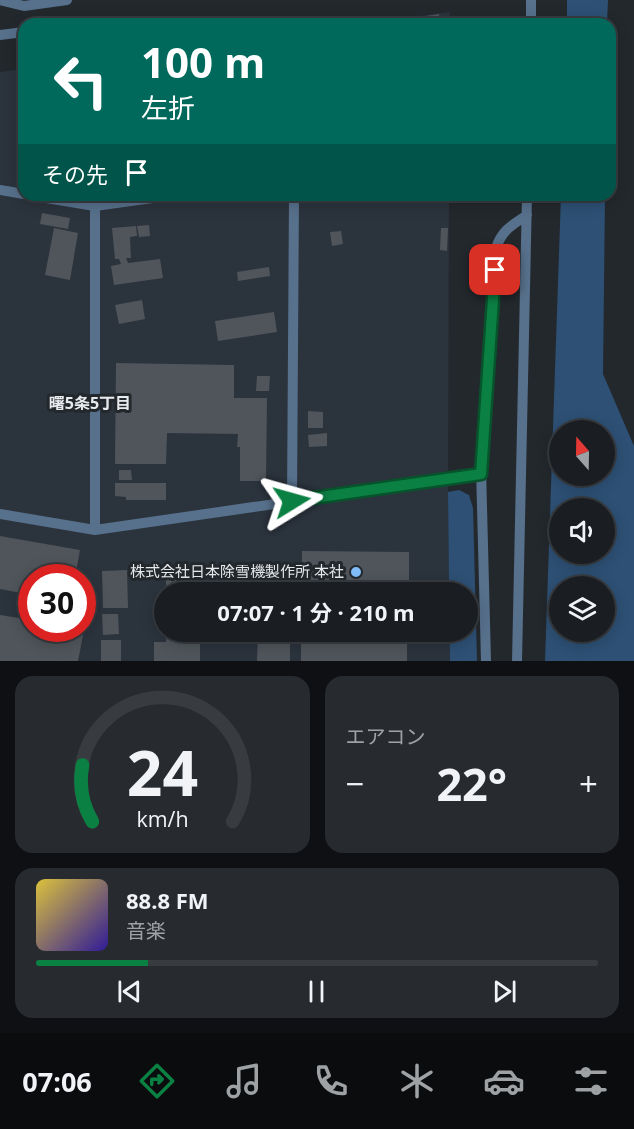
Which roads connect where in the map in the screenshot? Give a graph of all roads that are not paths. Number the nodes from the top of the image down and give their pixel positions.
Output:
1 (0, 0) edge
2 (67, 0) edge
3 (531, 0) edge
4 (531, 18) edge
5 (18, 33) edge
6 (0, 35) edge
7 (0, 190) edge
8 (18, 193) edge
9 (95, 201) edge
10 (294, 201) edge
11 (527, 201) edge
12 (527, 215) junction
13 (481, 474) junction
14 (292, 501) junction
15 (0, 514) edge
16 (95, 530) junction
17 (486, 661) edge
18 (517, 661) edge

1 - 2 street
3 - 4 street
5 - 6 street
7 - 8 street
9 - 16 street
10 - 14 street
11 - 12 street
12 - 13 street
12 - 18 street
13 - 14 street
13 - 17 street
14 - 16 street
15 - 16 street

